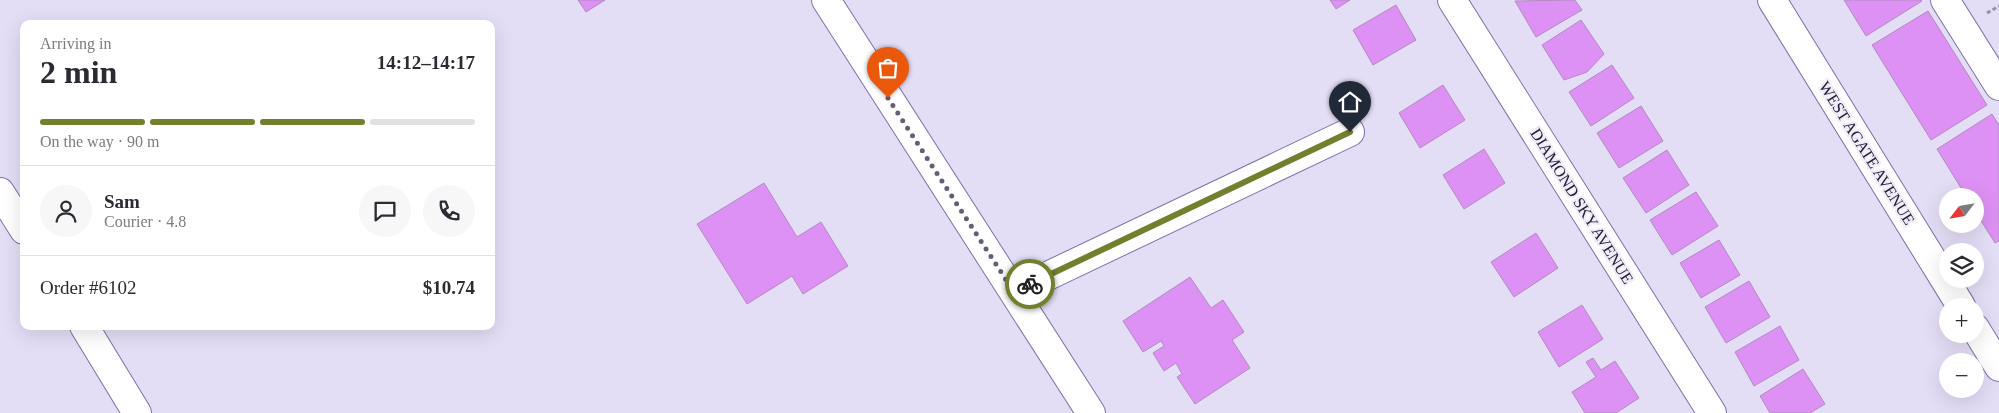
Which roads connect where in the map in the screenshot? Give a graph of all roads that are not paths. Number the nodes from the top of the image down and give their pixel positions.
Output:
1 (826, 0) edge
2 (1452, 0) edge
3 (1772, 0) edge
4 (1945, 0) edge
5 (1999, 86) edge
6 (1350, 132) dead end
7 (0, 192) edge
8 (20, 224) edge
9 (1014, 292) junction
10 (1957, 298) edge
11 (86, 330) edge
12 (1984, 343) edge
13 (1999, 367) edge
14 (137, 413) edge
15 (1091, 413) edge
16 (1712, 413) edge

1 - 9 street
2 - 16 street, DIAMOND SKY AVENUE
3 - 10 street, WEST AGATE AVENUE
4 - 5 street
6 - 9 street
7 - 8 street
9 - 15 street
11 - 14 street
12 - 13 street

